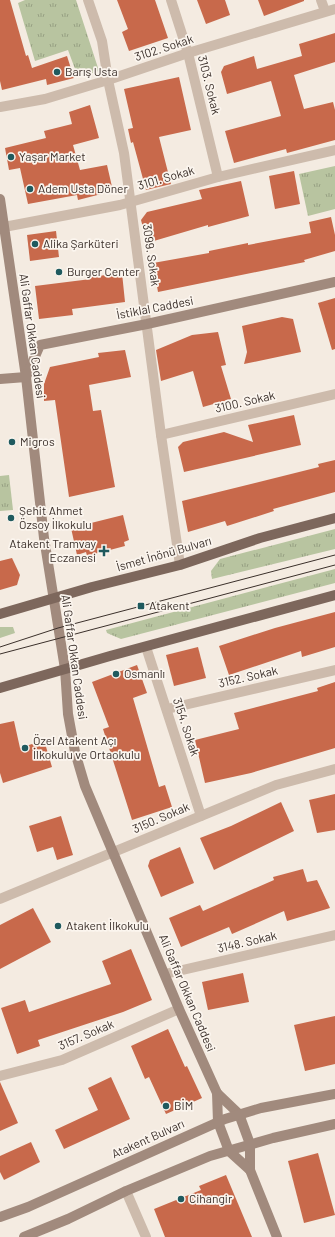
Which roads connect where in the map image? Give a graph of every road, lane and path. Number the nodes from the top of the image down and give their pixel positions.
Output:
1 (88, 0) edge
2 (171, 0) edge
3 (320, 0) edge
4 (330, 10) edge
5 (188, 53) junction
6 (108, 80) junction
7 (0, 107) edge
8 (335, 150) edge
9 (218, 177) junction
10 (0, 199) edge
11 (130, 202) junction
12 (4, 227) junction
13 (335, 282) edge
14 (148, 324) junction
15 (26, 377) junction
16 (0, 379) edge
17 (335, 394) edge
18 (161, 435) junction
19 (335, 518) edge
20 (180, 565) junction
21 (335, 596) edge
22 (53, 598) junction
23 (0, 614) edge
24 (146, 647) junction
25 (65, 669) junction
26 (335, 670) edge
27 (0, 688) edge
28 (167, 710) junction
29 (335, 769) edge
30 (201, 816) junction
31 (113, 852) junction
32 (0, 899) edge
33 (335, 936) edge
34 (165, 974) junction
35 (179, 1009) junction
36 (0, 1076) edge
37 (217, 1093) junction
38 (335, 1094) edge
39 (239, 1114) junction
40 (218, 1122) junction
41 (335, 1124) edge
42 (250, 1144) junction
43 (229, 1151) junction
44 (250, 1170) junction
45 (126, 1191) junction
46 (0, 1217) edge
47 (24, 1237) edge
48 (146, 1237) edge
49 (277, 1237) edge

1 - 6 street, 3099. Sokak
2 - 5 street, 3103. Sokak
3 - 4 street
4 - 5 street, 3102. Sokak
5 - 6 street, 3102. Sokak
5 - 9 street, 3103. Sokak
6 - 7 street, 3102. Sokak
6 - 11 street, 3099. Sokak
8 - 9 street, 3101. Sokak
9 - 11 street, 3101. Sokak
10 - 12 street, Ali Gaffar Okkan Caddesi
11 - 12 street, 3101. Sokak
11 - 14 street, 3099. Sokak
12 - 15 street, Ali Gaffar Okkan Caddesi
13 - 14 street, İstiklal Caddesi
14 - 15 street, İstiklal Caddesi
14 - 18 street, 3099. Sokak
15 - 16 street
15 - 22 street, Ali Gaffar Okkan Caddesi
17 - 18 street, 3100. Sokak
18 - 20 street, 3099. Sokak
19 - 20 main road, İsmet İnönü Bulvarı
20 - 22 main road, İsmet İnönü Bulvarı
21 - 24 main road
22 - 23 main road, İsmet İnönü Bulvarı
22 - 25 street, Ali Gaffar Okkan Caddesi
24 - 25 main road
24 - 28 street, 3154. Sokak
25 - 27 main road
25 - 31 street, Ali Gaffar Okkan Caddesi
26 - 28 street, 3152. Sokak
28 - 30 street, 3154. Sokak
29 - 30 street, 3150. Sokak
30 - 31 street, 3150. Sokak
31 - 32 street, 3150. Sokak
31 - 34 street, Ali Gaffar Okkan Caddesi
33 - 34 street, 3148. Sokak
34 - 35 street, Ali Gaffar Okkan Caddesi
35 - 36 street, 3157. Sokak
35 - 37 street, Ali Gaffar Okkan Caddesi
37 - 39 street, Ali Gaffar Okkan Caddesi
37 - 40 street, Ali Gaffar Okkan Caddesi
38 - 39 street, Atakent Bulvarı
39 - 40 street, Atakent Bulvarı
39 - 42 street, Ali Gaffar Okkan Caddesi
40 - 43 street, Ali Gaffar Okkan Caddesi
40 - 46 street, Atakent Bulvarı
41 - 42 street
42 - 43 street
42 - 44 street, Ali Gaffar Okkan Caddesi
43 - 44 street, Ali Gaffar Okkan Caddesi
43 - 45 street
44 - 49 street, Ali Gaffar Okkan Caddesi
45 - 47 street
45 - 48 street

